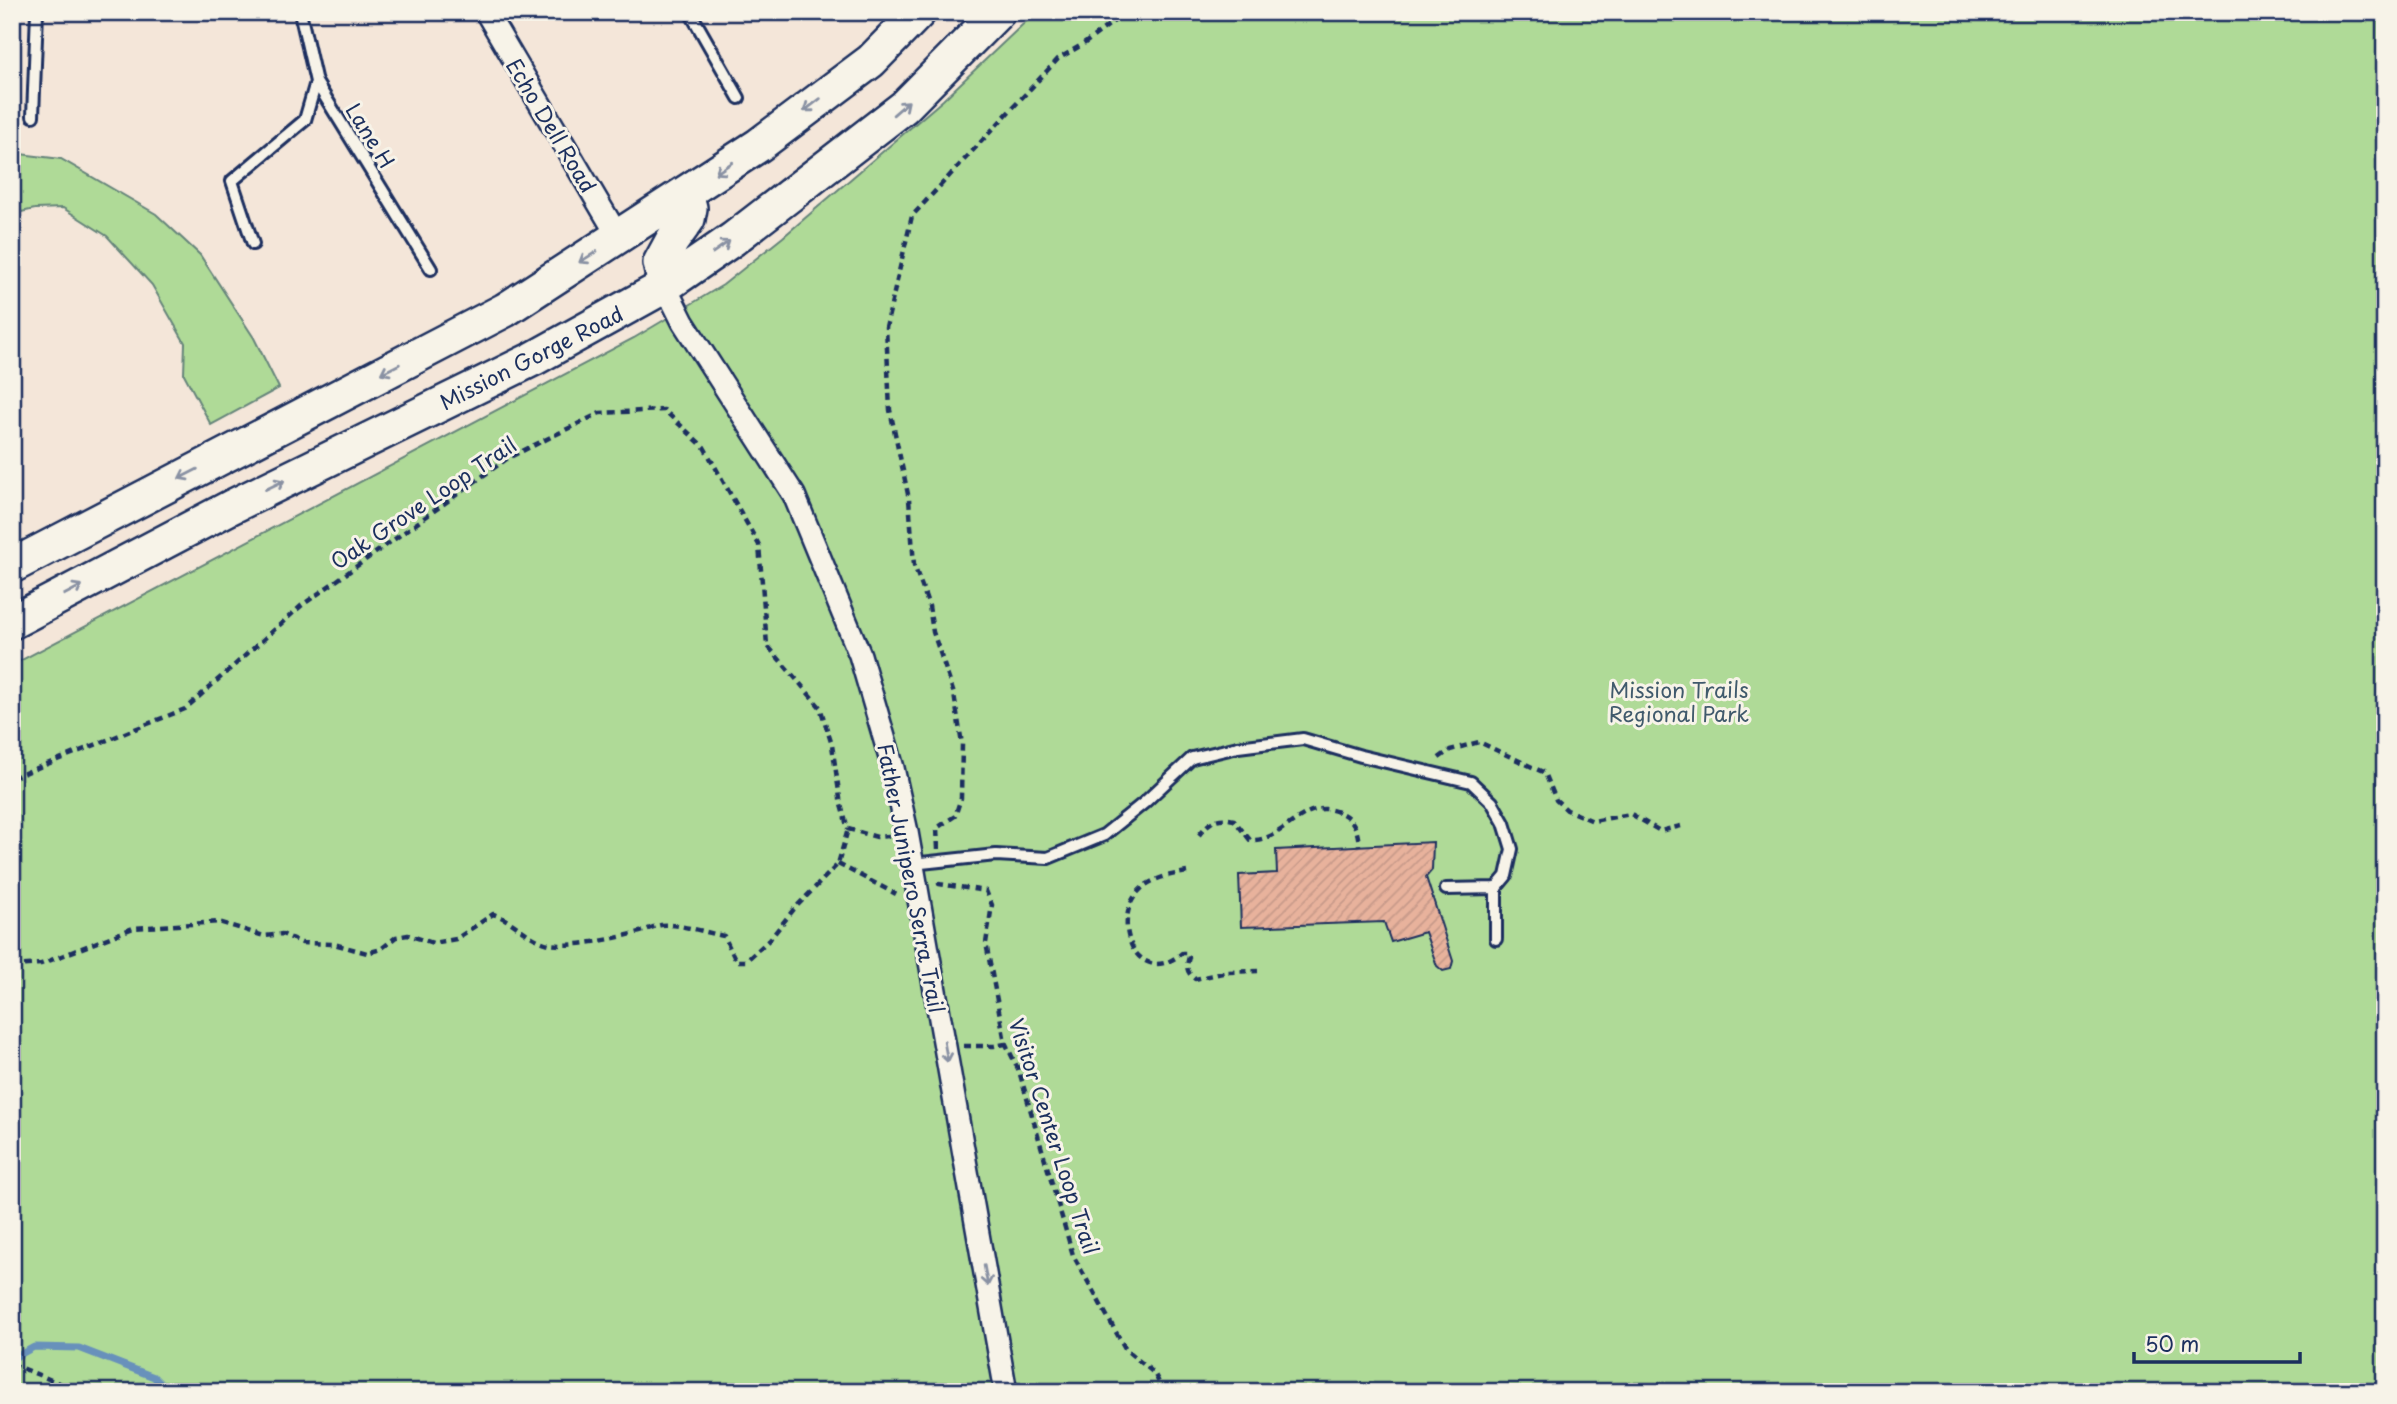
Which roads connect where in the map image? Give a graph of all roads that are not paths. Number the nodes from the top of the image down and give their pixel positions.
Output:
1 (37, 12) edge
2 (300, 12) edge
3 (486, 12) edge
4 (690, 12) edge
5 (919, 12) edge
6 (998, 12) edge
7 (316, 82) junction
8 (739, 97) dead end
9 (33, 116) dead end
10 (686, 193) junction
11 (619, 237) junction
12 (253, 244) dead end
13 (431, 269) dead end
14 (665, 286) junction
15 (12, 566) edge
16 (12, 622) edge
17 (912, 864) junction
18 (1496, 888) junction
19 (1446, 889) dead end
20 (1496, 939) dead end
21 (1006, 1392) edge

1 - 9 lane
2 - 7 lane, Lane H
3 - 11 street, Echo Dell Road
4 - 8 lane
5 -> 10 main road
14 -> 6 main road, Mission Gorge Road
7 - 12 lane
7 - 13 lane, Lane H
10 - 11 main road
10 - 14 main road
11 -> 15 main road
16 -> 14 main road, Mission Gorge Road
14 - 17 street, Father Junipero Serra Trail
17 - 18 lane
17 -> 21 street, Father Junipero Serra Trail
18 - 19 lane
18 - 20 lane

